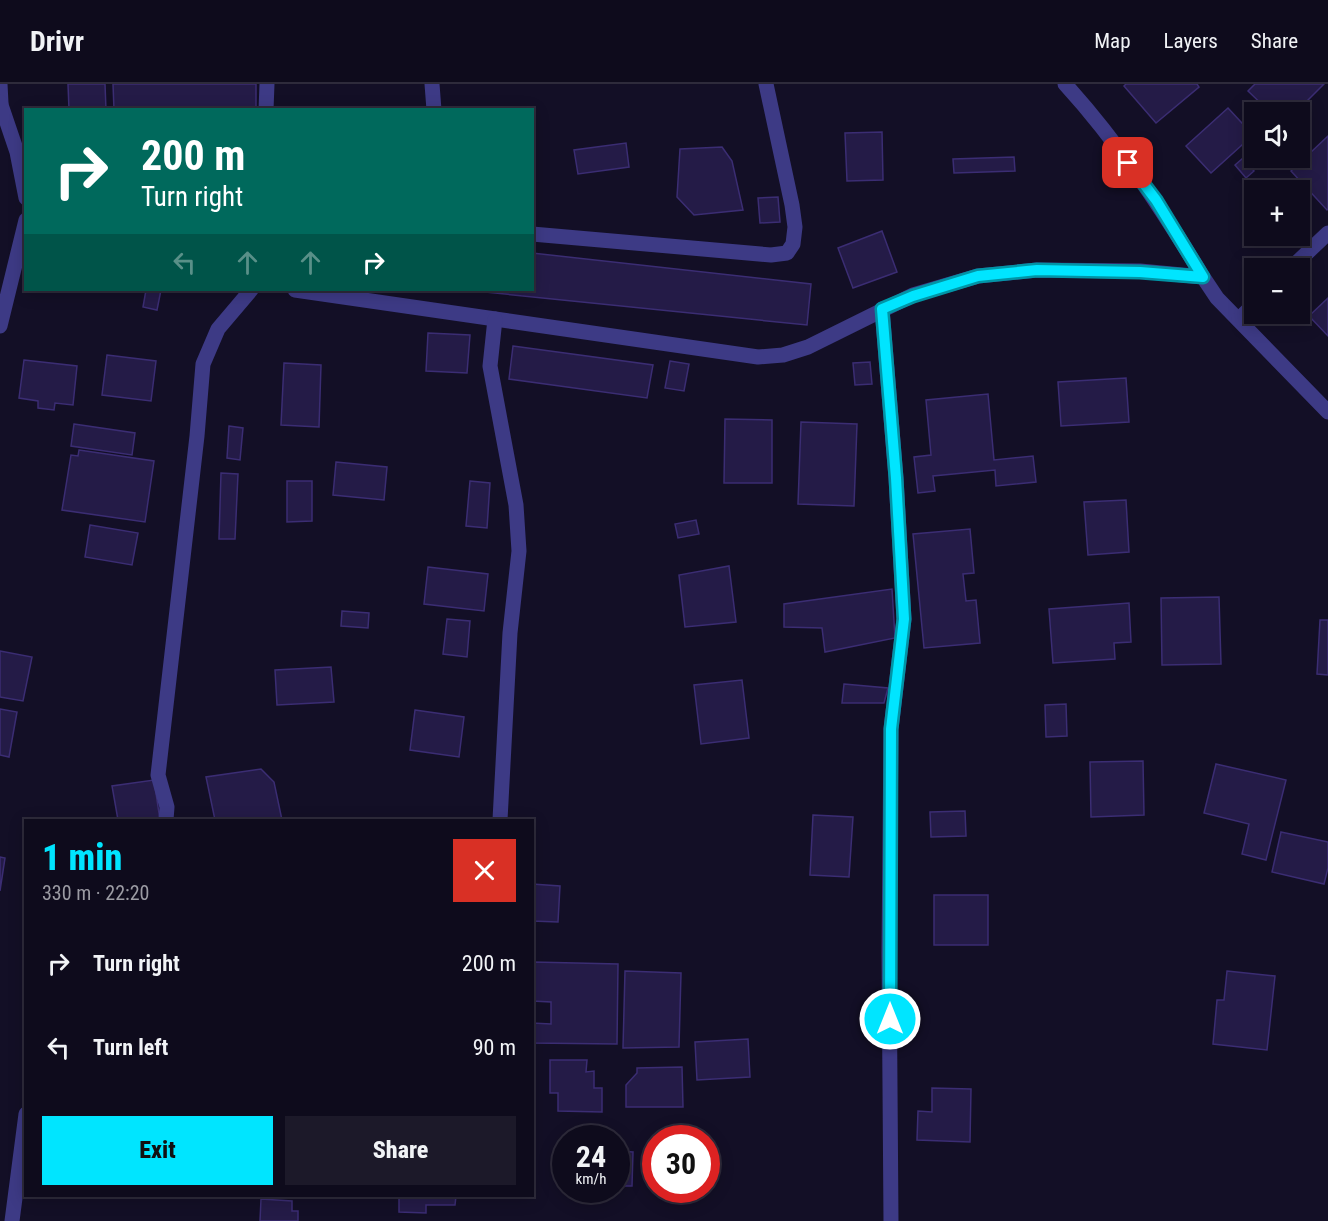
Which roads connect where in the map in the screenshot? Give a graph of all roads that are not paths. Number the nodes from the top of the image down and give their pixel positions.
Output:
1 (0, 84) edge
2 (267, 84) edge
3 (432, 84) edge
4 (766, 84) edge
5 (1065, 84) edge
6 (1, 102) edge
7 (266, 108) edge
8 (434, 108) edge
9 (24, 188) edge
10 (24, 228) edge
11 (1328, 233) edge
12 (534, 234) edge
13 (1302, 258) edge
14 (1203, 277) junction
15 (249, 291) edge
16 (302, 291) edge
17 (882, 309) junction
18 (1244, 314) edge
19 (495, 319) junction
20 (1239, 319) junction
21 (0, 326) edge
22 (1328, 412) edge
23 (166, 819) edge
24 (501, 819) edge
25 (24, 1129) edge
26 (12, 1221) edge
27 (891, 1221) edge

1 - 6 street
2 - 7 street
3 - 8 street
4 - 12 street
5 - 14 street
6 - 9 street
10 - 21 street
11 - 13 street
14 - 17 street
14 - 20 street
15 - 23 street
16 - 19 street
17 - 19 street
17 - 27 street
18 - 20 street
19 - 24 street
20 - 22 street
25 - 26 street

